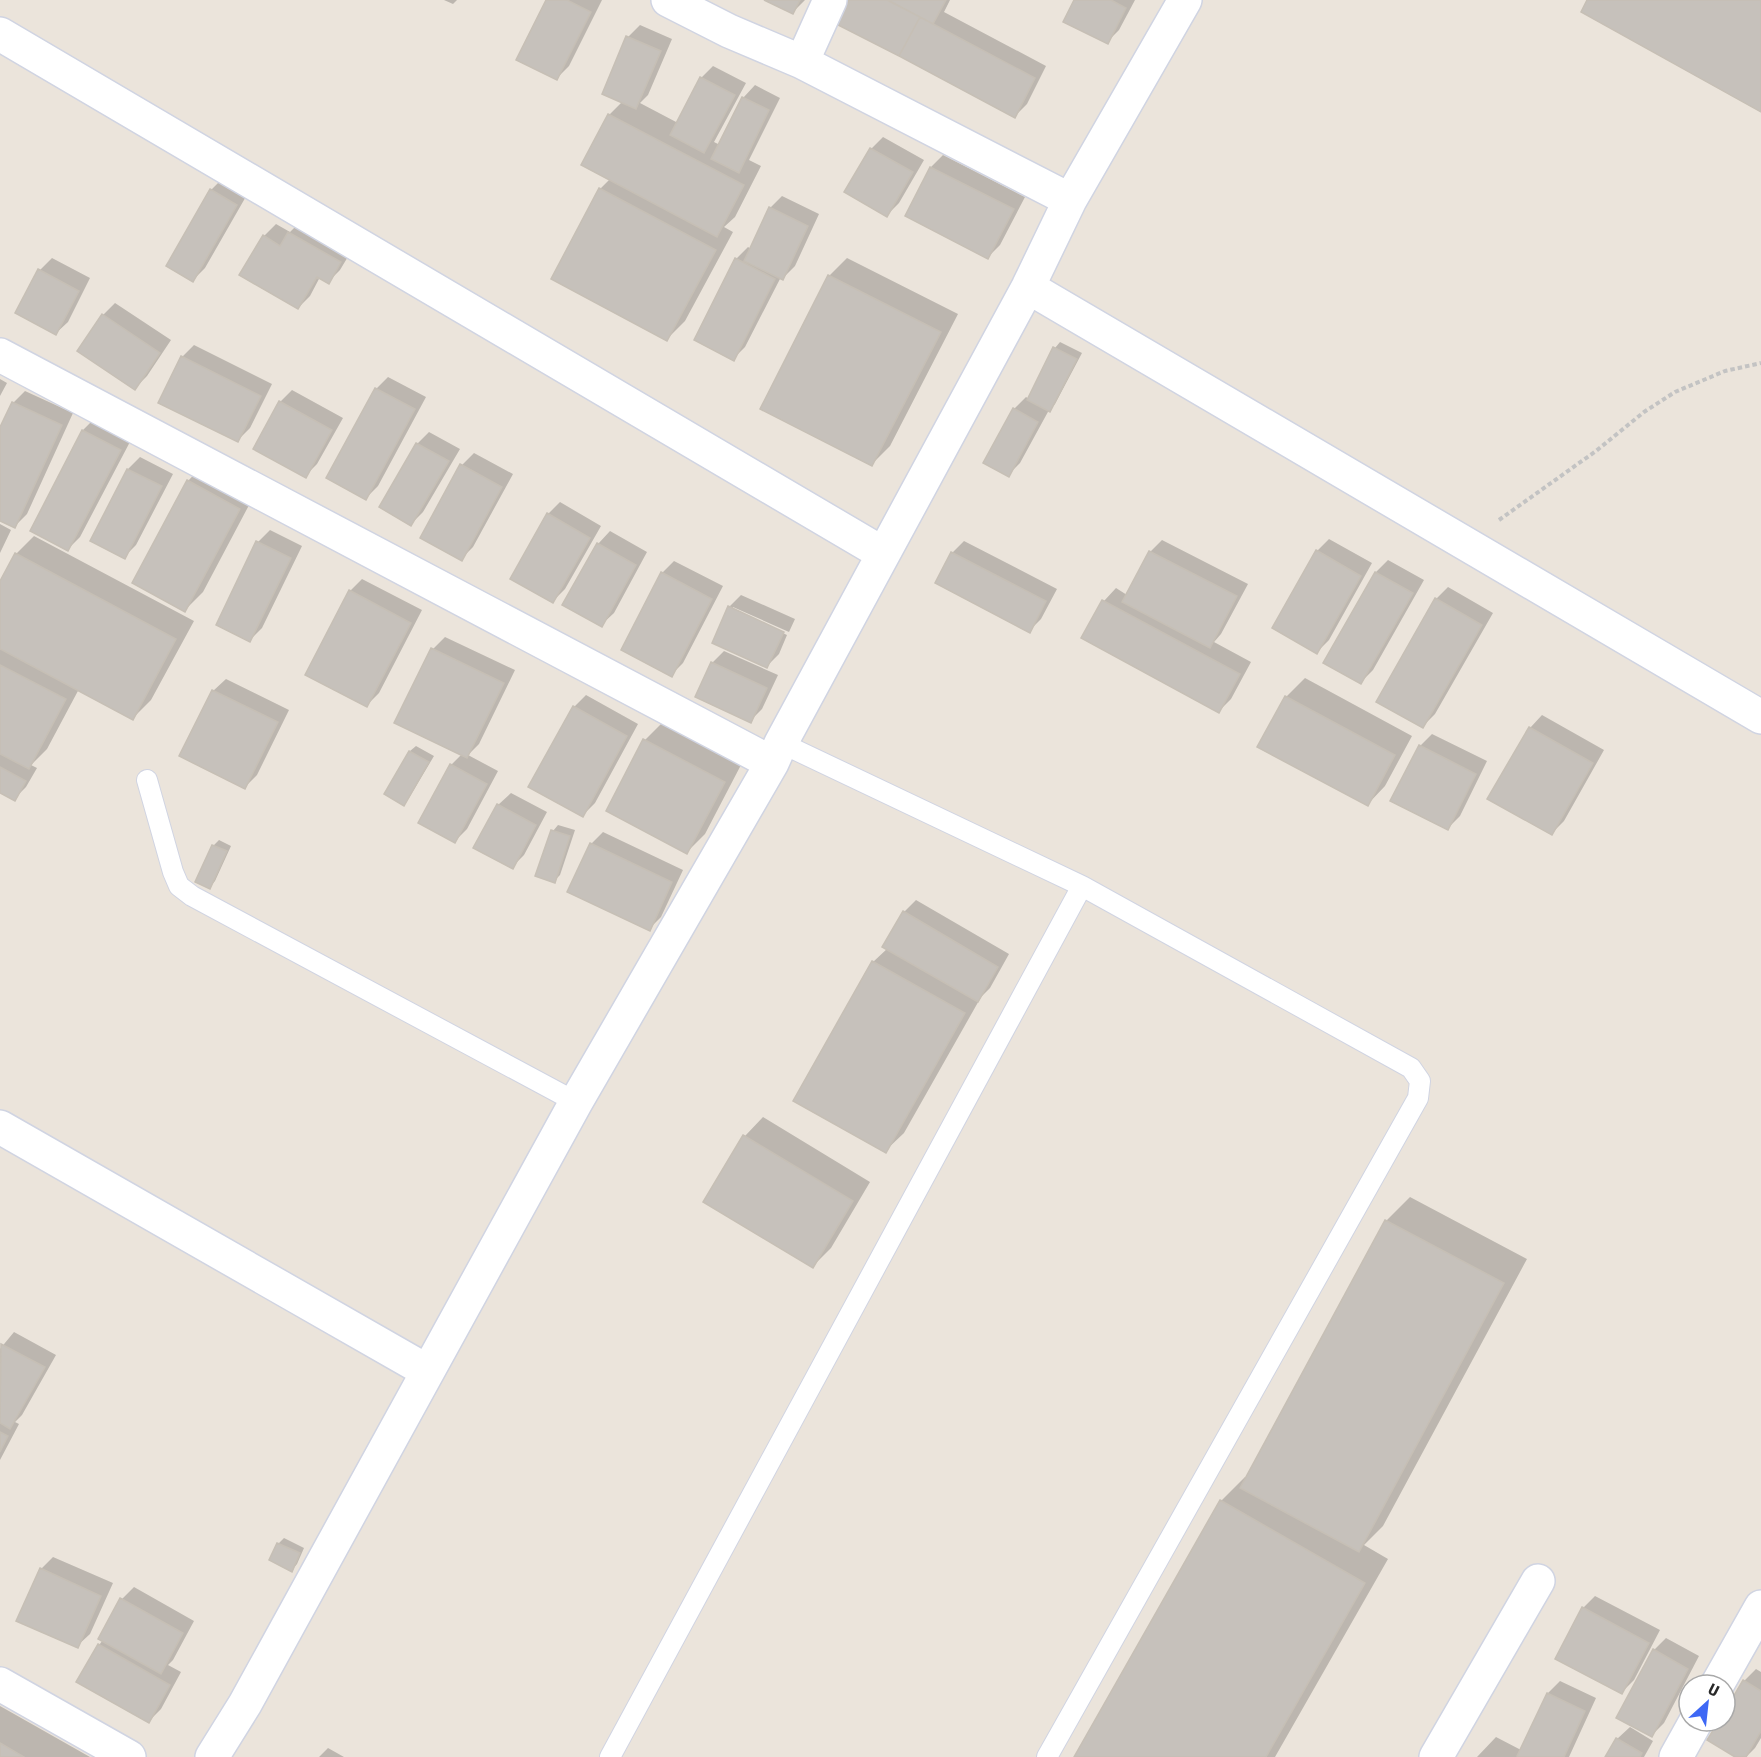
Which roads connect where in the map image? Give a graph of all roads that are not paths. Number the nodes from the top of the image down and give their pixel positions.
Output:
1 (668, 0) edge
2 (830, 0) edge
3 (1185, 0) edge
4 (0, 34) edge
5 (802, 62) junction
6 (1070, 200) junction
7 (1028, 287) junction
8 (0, 355) edge
9 (882, 553) junction
10 (1761, 717) edge
11 (777, 753) junction
12 (147, 780) dead end
13 (1082, 886) junction
14 (576, 1102) junction
15 (0, 1127) edge
16 (427, 1371) junction
17 (1538, 1581) dead end
18 (1757, 1623) edge
19 (1725, 1673) edge
20 (0, 1684) edge
21 (1689, 1733) edge
22 (129, 1757) edge
23 (212, 1757) edge
24 (610, 1757) edge
25 (1047, 1757) edge
26 (1436, 1757) edge
27 (1676, 1757) edge

1 - 5 street
2 - 5 street
3 - 6 street
4 - 9 street
5 - 6 street
6 - 7 street
7 - 9 street
7 - 10 street
8 - 11 street
9 - 11 street
11 - 13 lane
11 - 14 street
12 - 14 lane
13 - 24 lane
13 - 25 lane
14 - 16 street
15 - 16 street
16 - 23 street
17 - 26 street
18 - 19 street
20 - 22 street
21 - 27 street

